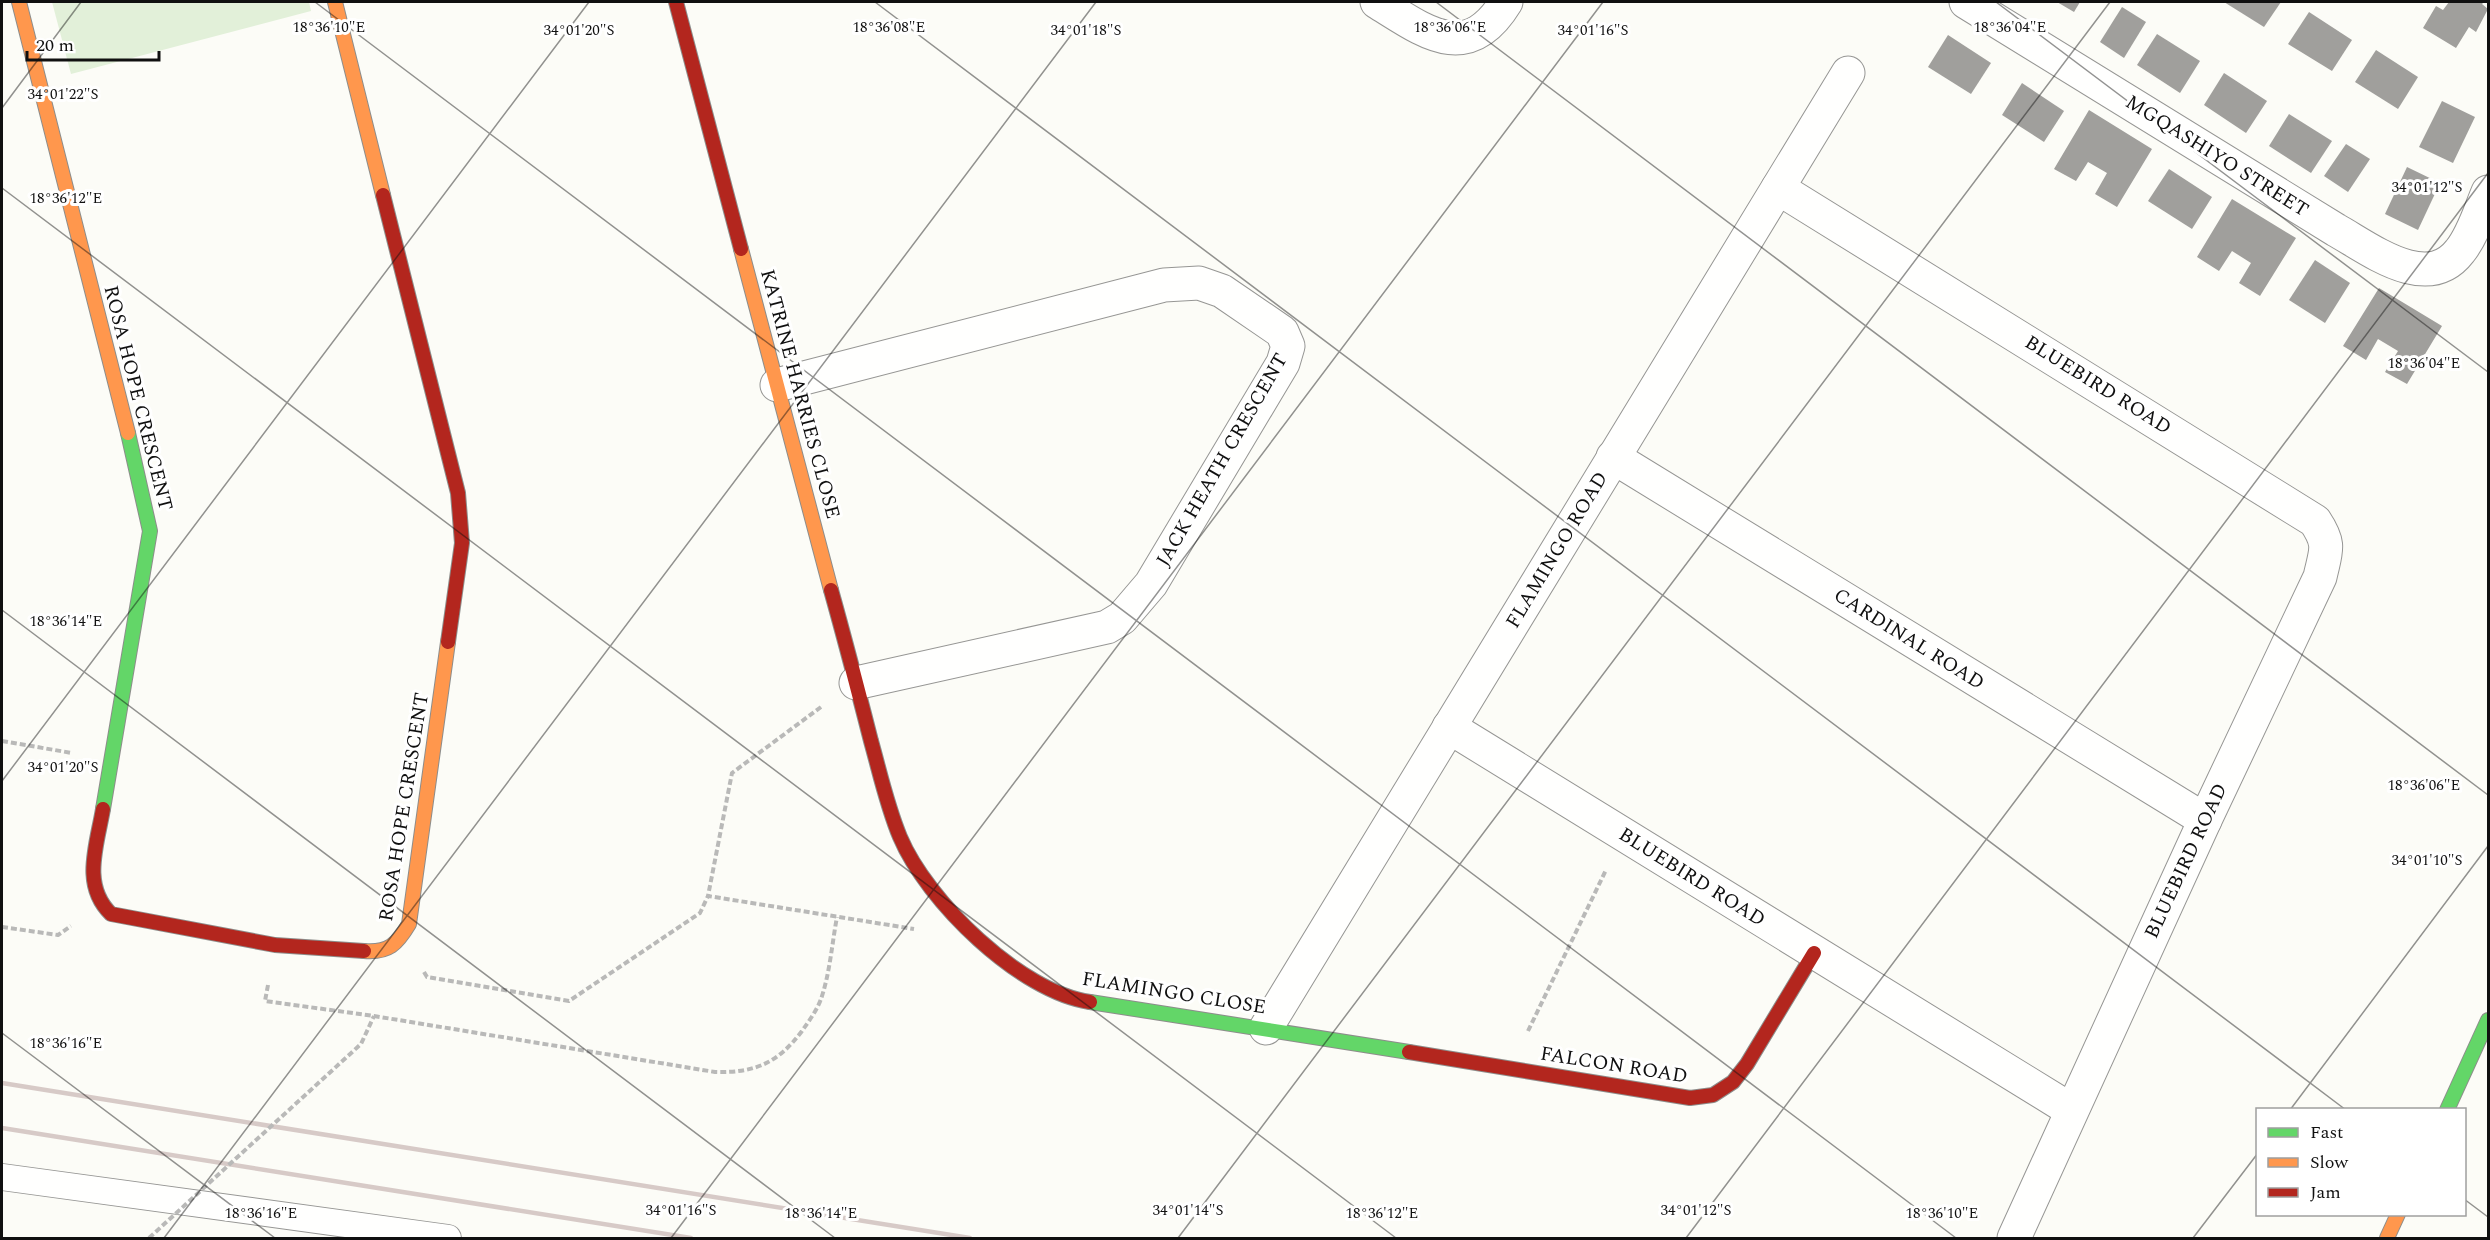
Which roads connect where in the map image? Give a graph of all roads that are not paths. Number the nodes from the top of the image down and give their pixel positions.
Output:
1 (19, 2) edge
2 (334, 2) edge
3 (676, 2) edge
4 (1377, 2) edge
5 (1506, 2) edge
6 (1966, 2) edge
7 (1848, 73) dead end
8 (1778, 188) junction
9 (2488, 192) edge
10 (777, 385) junction
11 (1613, 457) junction
12 (856, 683) junction
13 (1449, 727) junction
14 (886, 797) joint
15 (2205, 820) junction
16 (1814, 953) junction
17 (2488, 1020) edge
18 (1266, 1028) junction
19 (1406, 1051) joint
20 (2448, 1108) edge
21 (2071, 1110) junction
22 (2, 1177) edge
23 (2398, 1216) edge
24 (448, 1239) edge
25 (2014, 1239) edge
26 (2387, 1239) edge

1 - 2 main road, ROSA HOPE CRESCENT
3 - 10 main road, KATRINE HARRIES CLOSE
4 - 5 street
6 - 9 street, MGQASHIYO STREET
7 - 8 street, FLAMINGO ROAD
8 - 11 street, FLAMINGO ROAD
8 - 15 street, BLUEBIRD ROAD
10 - 12 main road, KATRINE HARRIES CLOSE
10 - 12 street, JACK HEATH CRESCENT
11 - 13 street, FLAMINGO ROAD
11 - 15 street, CARDINAL ROAD
12 - 14 main road, KATRINE HARRIES CLOSE
13 - 16 street, BLUEBIRD ROAD
13 - 18 street, FLAMINGO ROAD
14 - 18 main road, FLAMINGO CLOSE
15 - 21 street, BLUEBIRD ROAD
16 - 19 main road, FALCON ROAD
16 - 21 street, BLUEBIRD ROAD
17 - 20 main road
18 - 19 main road, FLAMINGO CLOSE
21 - 25 street
22 - 24 lane
23 - 26 main road

